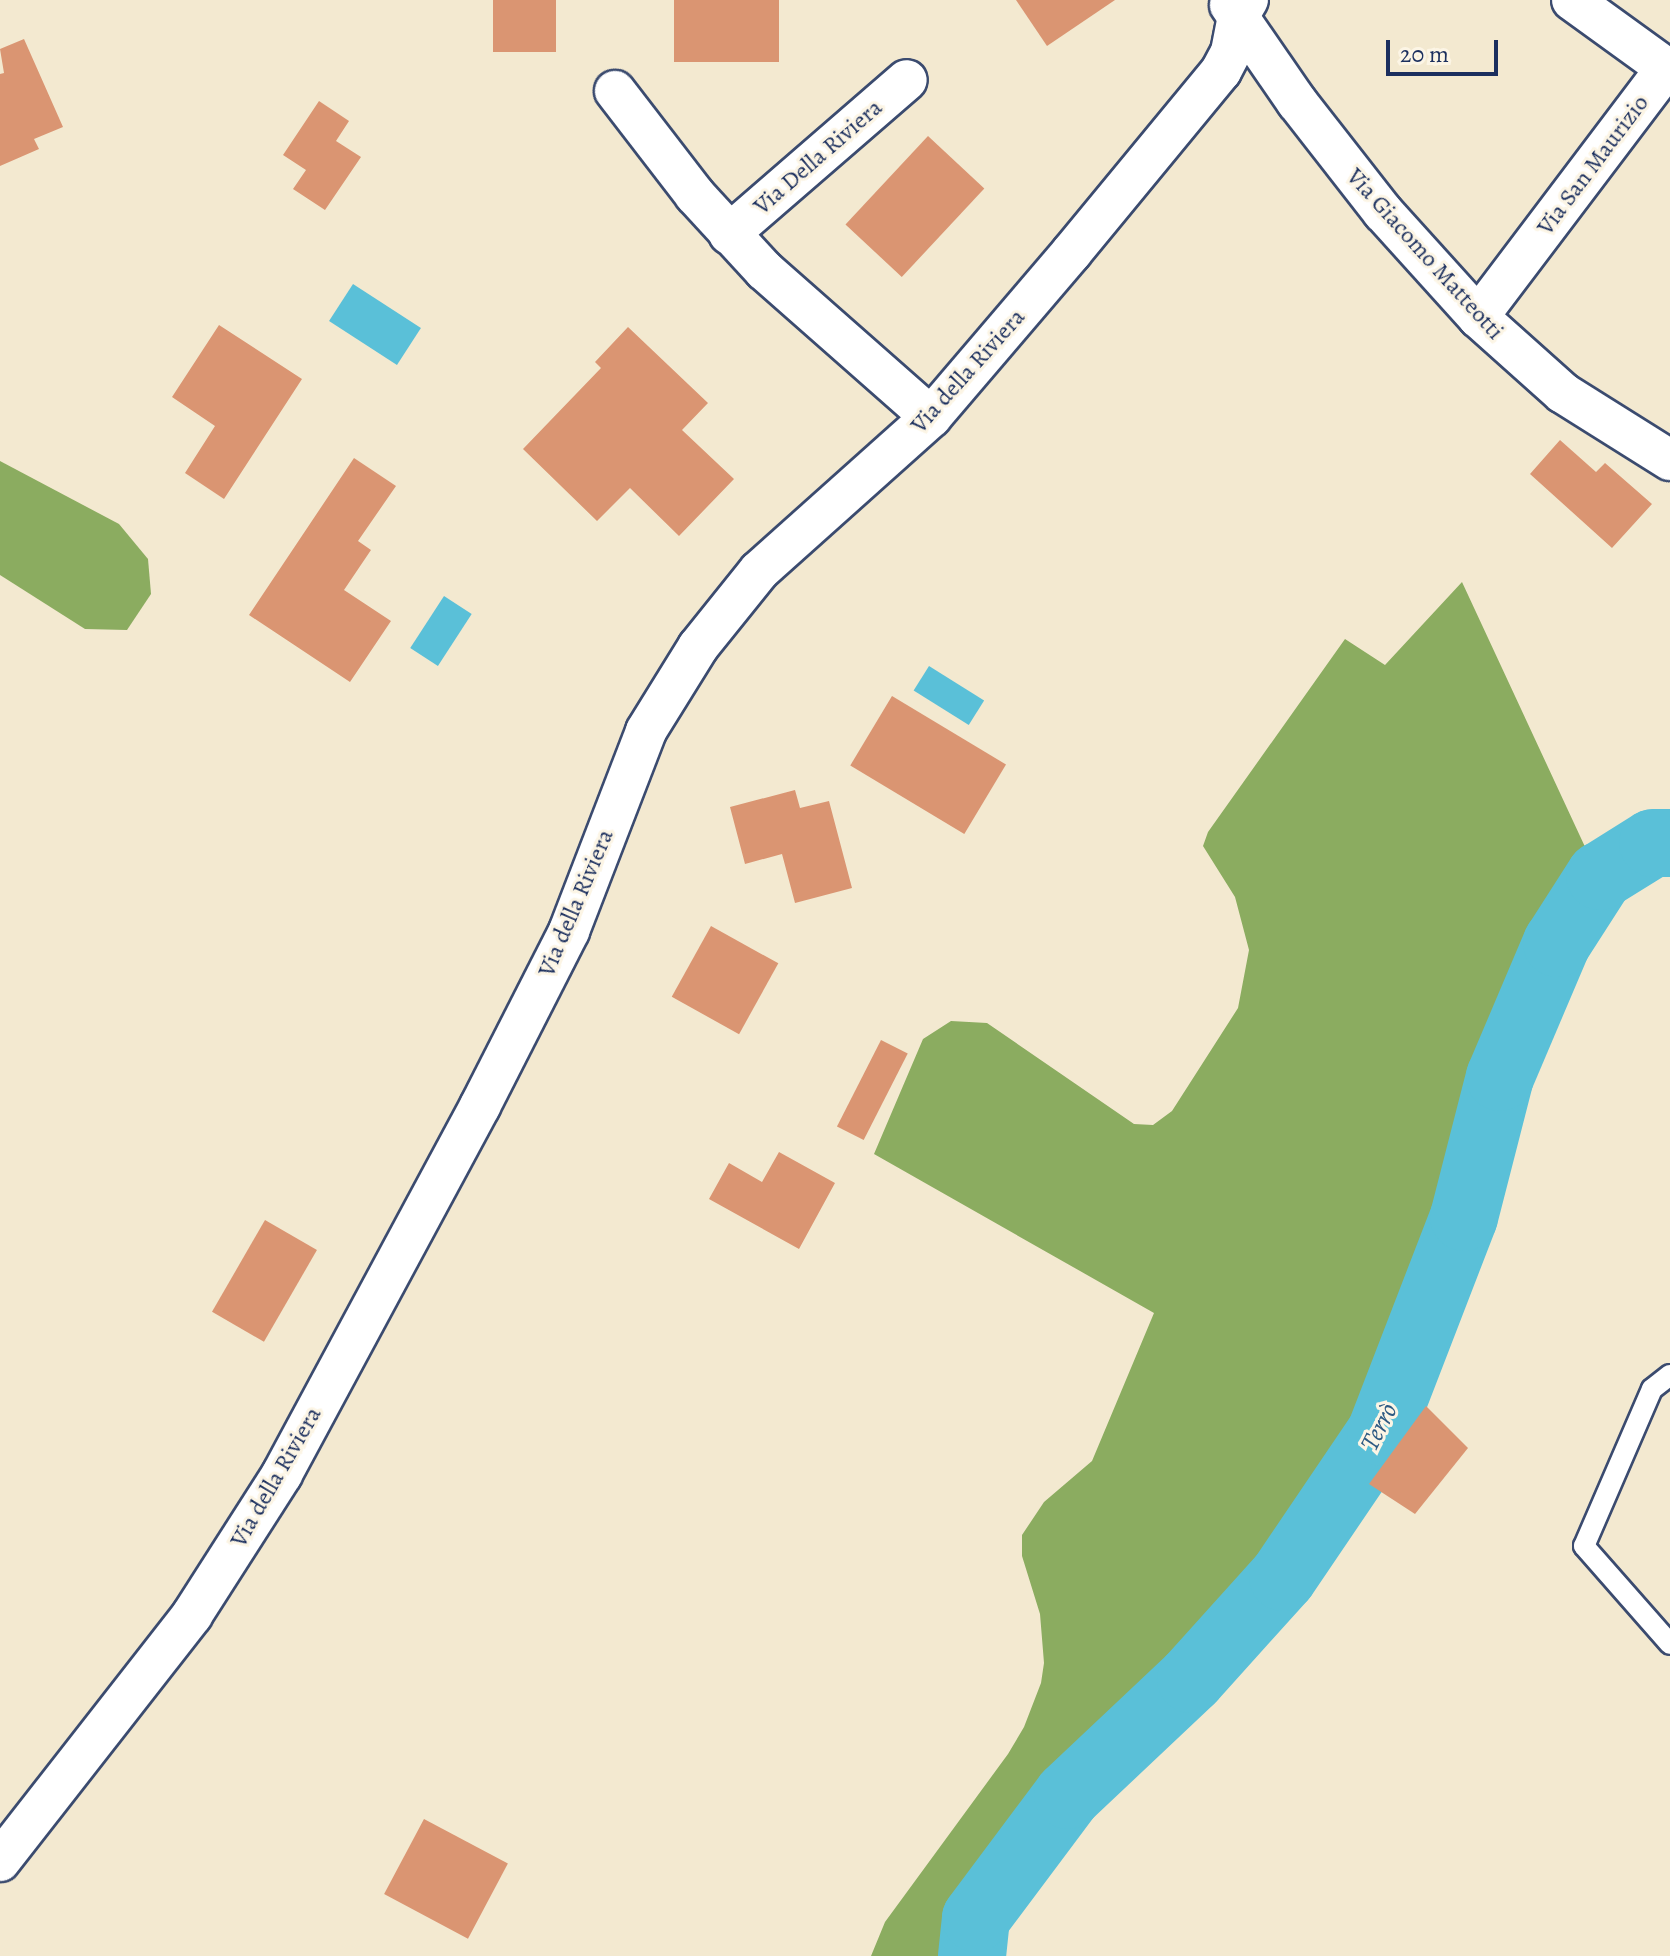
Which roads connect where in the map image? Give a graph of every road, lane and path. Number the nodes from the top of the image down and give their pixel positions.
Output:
1 (1572, 0) edge
2 (1238, 6) edge
3 (907, 80) dead end
4 (615, 91) dead end
5 (729, 234) junction
6 (1478, 317) junction
7 (931, 417) junction
8 (1670, 460) edge
9 (1670, 1375) edge
10 (1670, 1644) edge
11 (0, 1861) edge

1 - 6 street, Via San Maurizio
2 - 6 street, Via Giacomo Matteotti
2 - 7 street, Via della Riviera
3 - 5 street, Via Della Riviera
4 - 5 street
5 - 7 street
6 - 8 street, Via Giacomo Matteotti
7 - 11 street, Via della Riviera
9 - 10 lane

